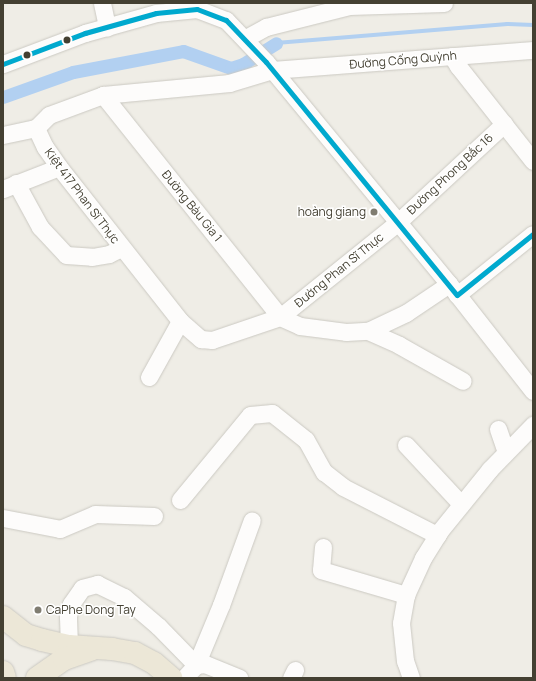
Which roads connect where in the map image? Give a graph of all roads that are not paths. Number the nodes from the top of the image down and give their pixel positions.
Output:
1 (102, 3) edge
2 (438, 3) edge
3 (444, 3) edge
4 (203, 6) edge
5 (107, 27) junction
6 (248, 41) junction
7 (533, 50) edge
8 (452, 56) junction
9 (3, 64) edge
10 (269, 66) junction
11 (103, 95) junction
12 (504, 124) junction
13 (36, 128) junction
14 (3, 135) edge
15 (533, 161) edge
16 (59, 167) junction
17 (9, 186) edge
18 (397, 223) junction
19 (533, 234) edge
20 (121, 248) junction
21 (453, 289) junction
22 (280, 317) junction
23 (180, 321) junction
24 (368, 332) junction
25 (149, 377) dead end
26 (463, 381) dead end
27 (530, 381) edge
28 (533, 425) edge
29 (498, 429) dead end
30 (406, 445) dead end
31 (506, 452) junction
32 (180, 500) dead end
33 (461, 504) junction
34 (154, 516) dead end
35 (3, 518) edge
36 (252, 520) dead end
37 (438, 533) junction
38 (323, 547) dead end
39 (406, 595) junction
40 (3, 617) edge
41 (69, 646) junction
42 (101, 648) junction
43 (196, 665) junction
44 (3, 672) edge
45 (5, 678) edge
46 (38, 678) edge
47 (171, 678) edge
48 (184, 678) edge
49 (238, 678) edge
50 (411, 678) edge

1 - 5 street
2 - 3 street
2 - 6 street
4 - 5 street
4 - 6 street
5 - 9 street
6 - 10 street
7 - 8 street, Đường Cống Quỳnh
8 - 10 street, Đường Cống Quỳnh
8 - 12 street
10 - 11 street, Đường Cống Quỳnh
10 - 18 street
11 - 13 street
11 - 22 street, Đường Bàu Gia 1
12 - 15 street
12 - 18 street, Đường Phong Bắc 16
13 - 14 street
13 - 16 street, Kiệt 417 Phan Sĩ Thực
16 - 17 street
16 - 20 street, Kiệt 417 Phan Sĩ Thực
17 - 20 street
18 - 21 street
18 - 22 street, Đường Phan Sĩ Thực
19 - 21 street
20 - 23 street, Kiệt 417 Phan Sĩ Thực
21 - 24 street
21 - 27 street
22 - 23 street, Kiệt 417 Phan Sĩ Thực
22 - 24 street
23 - 25 street
24 - 26 street
28 - 31 street
29 - 31 street
30 - 33 street
31 - 33 street
32 - 37 street
33 - 37 street
34 - 35 street
36 - 43 street
37 - 39 street
38 - 39 street
39 - 50 street
40 - 41 highway
41 - 42 highway
41 - 43 street
42 - 46 highway
42 - 47 highway
43 - 48 street
43 - 49 street
44 - 45 highway

